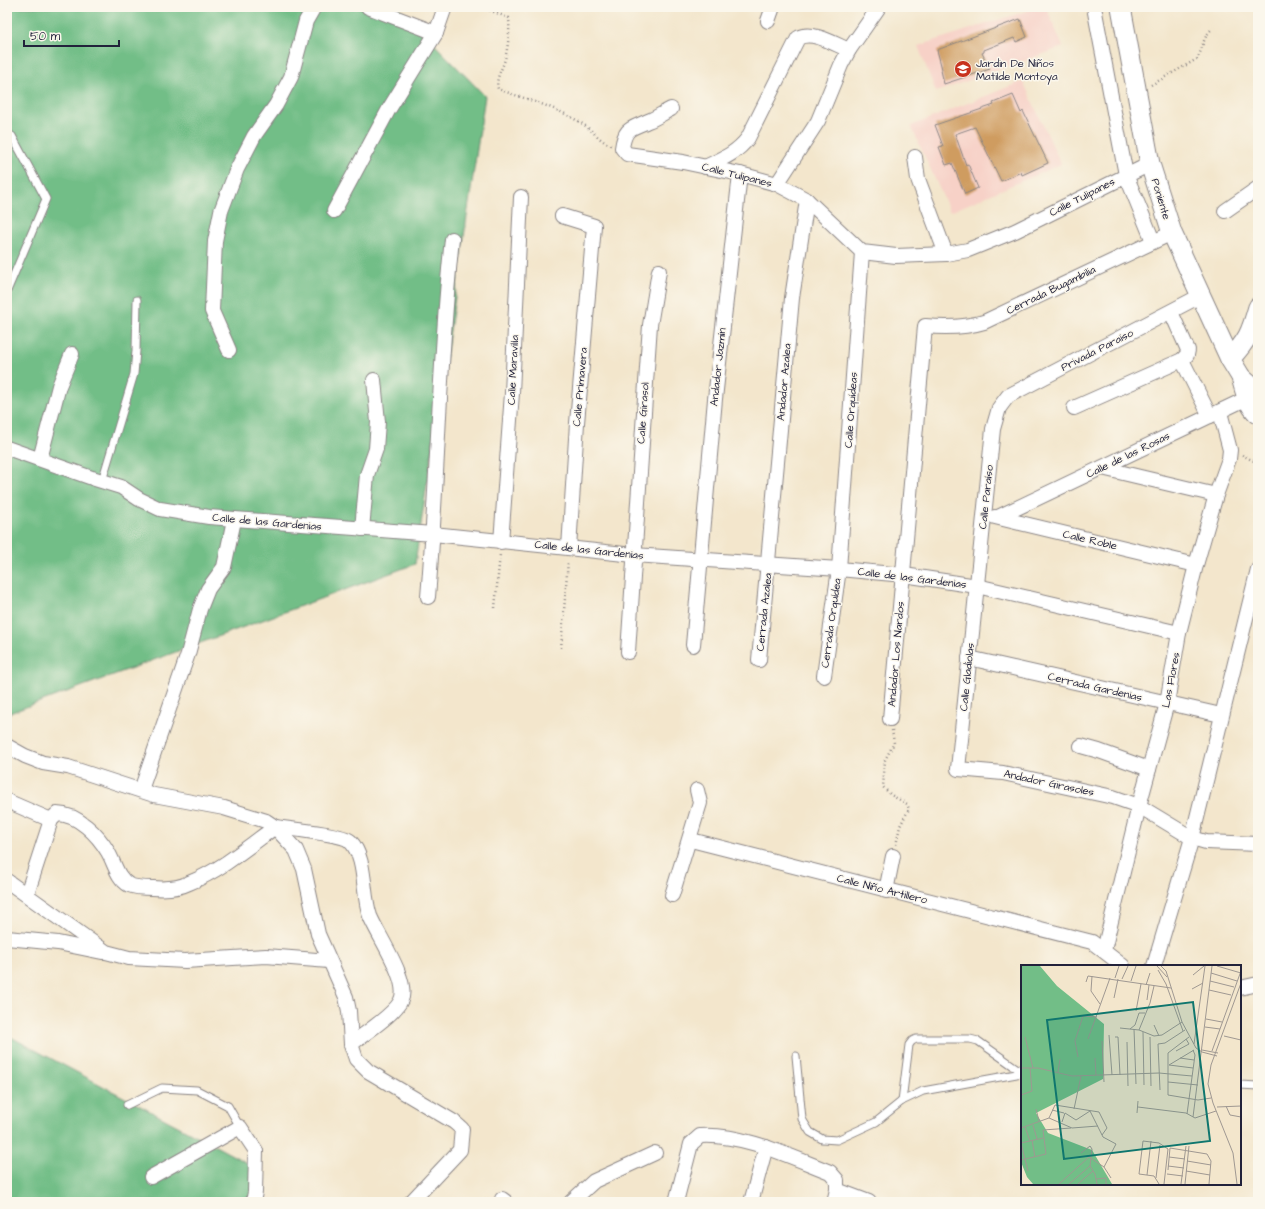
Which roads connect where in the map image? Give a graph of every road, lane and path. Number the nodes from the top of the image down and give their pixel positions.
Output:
1 (314, 7) edge
2 (368, 7) edge
3 (445, 7) edge
4 (474, 7) edge
5 (773, 7) edge
6 (879, 7) edge
7 (1094, 7) edge
8 (1121, 7) edge
9 (768, 20) dead end
10 (1212, 29) dead end
11 (436, 33) junction
12 (849, 50) junction
13 (1136, 94) junction
14 (671, 109) dead end
15 (7, 133) edge
16 (622, 148) junction
17 (915, 157) dead end
18 (1150, 164) junction
19 (705, 166) junction
20 (740, 174) junction
21 (1126, 175) junction
22 (777, 184) junction
23 (1258, 188) edge
24 (520, 197) dead end
25 (807, 200) junction
26 (1225, 210) dead end
27 (334, 211) dead end
28 (562, 216) dead end
29 (1172, 233) junction
30 (452, 239) dead end
31 (1153, 241) junction
32 (862, 252) junction
33 (946, 254) junction
34 (659, 271) dead end
35 (7, 291) edge
36 (1200, 296) junction
37 (136, 300) dead end
38 (1258, 308) edge
39 (1170, 312) junction
40 (925, 326) joint
41 (229, 350) dead end
42 (72, 354) dead end
43 (1185, 358) junction
44 (1230, 359) junction
45 (374, 380) dead end
46 (1254, 395) edge
47 (998, 408) joint
48 (1074, 408) dead end
49 (1215, 414) junction
50 (1258, 414) edge
51 (7, 448) edge
52 (1230, 450) junction
53 (40, 459) junction
54 (1258, 463) edge
55 (1102, 468) junction
56 (102, 481) junction
57 (1216, 496) junction
58 (984, 514) junction
59 (998, 518) junction
60 (234, 520) junction
61 (362, 529) junction
62 (433, 534) junction
63 (501, 542) junction
64 (569, 548) junction
65 (634, 555) junction
66 (700, 560) junction
67 (769, 564) junction
68 (1196, 565) junction
69 (839, 569) junction
70 (1258, 569) edge
71 (904, 575) junction
72 (977, 586) junction
73 (428, 597) dead end
74 (495, 608) dead end
75 (1179, 633) junction
76 (693, 645) dead end
77 (561, 648) dead end
78 (628, 652) dead end
79 (969, 658) junction
80 (759, 660) dead end
81 (824, 676) dead end
82 (1167, 703) junction
83 (1221, 715) junction
84 (890, 720) joint
85 (7, 746) edge
86 (1081, 746) dead end
87 (958, 769) joint
88 (1149, 769) junction
89 (141, 790) junction
90 (697, 790) dead end
91 (7, 801) edge
92 (1139, 806) junction
93 (51, 820) junction
94 (275, 827) junction
95 (1192, 838) junction
96 (691, 840) junction
97 (1258, 844) edge
98 (893, 856) joint
99 (7, 881) edge
100 (886, 891) junction
101 (27, 894) junction
102 (672, 895) dead end
103 (7, 938) edge
104 (1104, 950) junction
105 (106, 952) junction
106 (329, 961) junction
107 (1122, 965) edge
108 (1154, 965) edge
109 (1258, 984) edge
110 (1241, 988) edge
111 (351, 1044) junction
112 (796, 1056) dead end
113 (1021, 1071) edge
114 (1021, 1072) edge
115 (1241, 1085) edge
116 (1258, 1086) edge
117 (902, 1101) junction
118 (127, 1105) dead end
119 (240, 1127) junction
120 (766, 1146) junction
121 (655, 1152) dead end
122 (151, 1177) dead end
123 (836, 1196) edge
124 (253, 1202) edge
125 (411, 1202) edge
126 (571, 1202) edge
127 (676, 1202) edge
128 (751, 1202) edge
129 (869, 1202) edge

1 - 41 street
2 - 11 street
3 - 11 street
4 - 16 path
5 - 9 street
6 - 12 street
7 - 21 street
8 - 13 street, Poniente
10 - 13 path
11 - 27 street
12 - 19 street
12 - 22 street
13 - 18 street, Poniente
14 - 16 street
15 - 35 lane
16 - 19 street, Calle Tulipanes
17 - 33 street
18 - 21 street, Calle Tulipanes
18 - 29 street, Poniente
19 - 20 street, Calle Tulipanes
20 - 22 street, Calle Tulipanes
20 - 66 street, Andador Jazmín
21 - 31 street
21 - 33 street, Calle Tulipanes
22 - 25 street, Calle Tulipanes
23 - 26 street
24 - 63 street, Calle Maravilla
25 - 32 street, Calle Tulipanes
25 - 67 street, Andador Azalea
28 - 64 street, Calle Primavera
29 - 31 street, Cerrada Bugambilia
29 - 36 street, Poniente
30 - 62 street
31 - 40 street, Cerrada Bugambilia
32 - 33 street
32 - 69 street, Calle Orquídeas
34 - 65 street, Calle Girasol
36 - 39 street, Privada Paraíso
36 - 44 street, Poniente
37 - 56 lane
38 - 44 street
39 - 43 street, Las Flores
39 - 47 street, Privada Paraíso
40 - 71 street, Andador Los Nardos
42 - 53 street
43 - 48 street
43 - 49 street, Las Flores
44 - 46 street, Poniente
45 - 61 street
46 - 49 street, Calle de las Rosas
46 - 50 street, Poniente
47 - 58 street, Calle Paraíso
49 - 52 street, Las Flores
49 - 55 street, Calle de las Rosas
51 - 53 street, Calle de las Gardenias
52 - 54 path
52 - 57 street, Las Flores
53 - 56 street, Calle de las Gardenias
55 - 57 street
55 - 59 street, Calle de las Rosas
56 - 60 street, Calle de las Gardenias
57 - 68 street, Las Flores
58 - 59 street, Calle Roble
58 - 72 street, Calle Paraíso
59 - 68 street, Calle Roble
60 - 61 street, Calle de las Gardenias
60 - 89 street
61 - 62 street, Calle de las Gardenias
62 - 63 street, Calle de las Gardenias
62 - 73 street
63 - 64 street, Calle de las Gardenias
63 - 74 path
64 - 65 street, Calle de las Gardenias
64 - 77 path
65 - 66 street, Calle de las Gardenias
65 - 78 street, Calle Girasol
66 - 67 street, Calle de las Gardenias
66 - 76 street, Andador Jazmín
67 - 69 street, Calle de las Gardenias
67 - 80 street, Cerrada Azalea
68 - 75 street, Las Flores
69 - 71 street, Calle de las Gardenias
69 - 81 street, Cerrada Orquídea
70 - 83 street
71 - 72 street, Calle de las Gardenias
71 - 84 street, Andador Los Nardos
72 - 75 street, Calle de las Gardenias
72 - 79 street, Calle Gladiolas
75 - 82 street, Las Flores
79 - 82 street, Cerrada Gardenias
79 - 87 street, Calle Gladiolas
82 - 83 street, Cerrada Gardenias
82 - 88 street, Las Flores
83 - 95 street
84 - 98 path, Andador Los Nardos
85 - 89 street
86 - 88 street
87 - 92 street, Andador Girasoles
88 - 92 street, Las Flores
89 - 94 street
90 - 96 street
91 - 93 street
92 - 95 street
92 - 104 street, Las Flores
93 - 94 street
93 - 101 street
94 - 106 street
94 - 111 street
95 - 97 street
95 - 108 street
96 - 100 street, Calle Niño Artillero
96 - 102 street
98 - 100 street
99 - 101 street
100 - 104 street, Calle Niño Artillero
101 - 105 street
103 - 105 street
104 - 107 street, Calle Niño Artillero
105 - 106 street
106 - 111 street
109 - 110 street
111 - 125 street
112 - 117 lane
113 - 117 lane
114 - 117 lane
115 - 116 lane
118 - 119 lane
119 - 122 street
119 - 124 street
120 - 123 street
120 - 127 street
120 - 128 street
121 - 126 street
123 - 129 street

